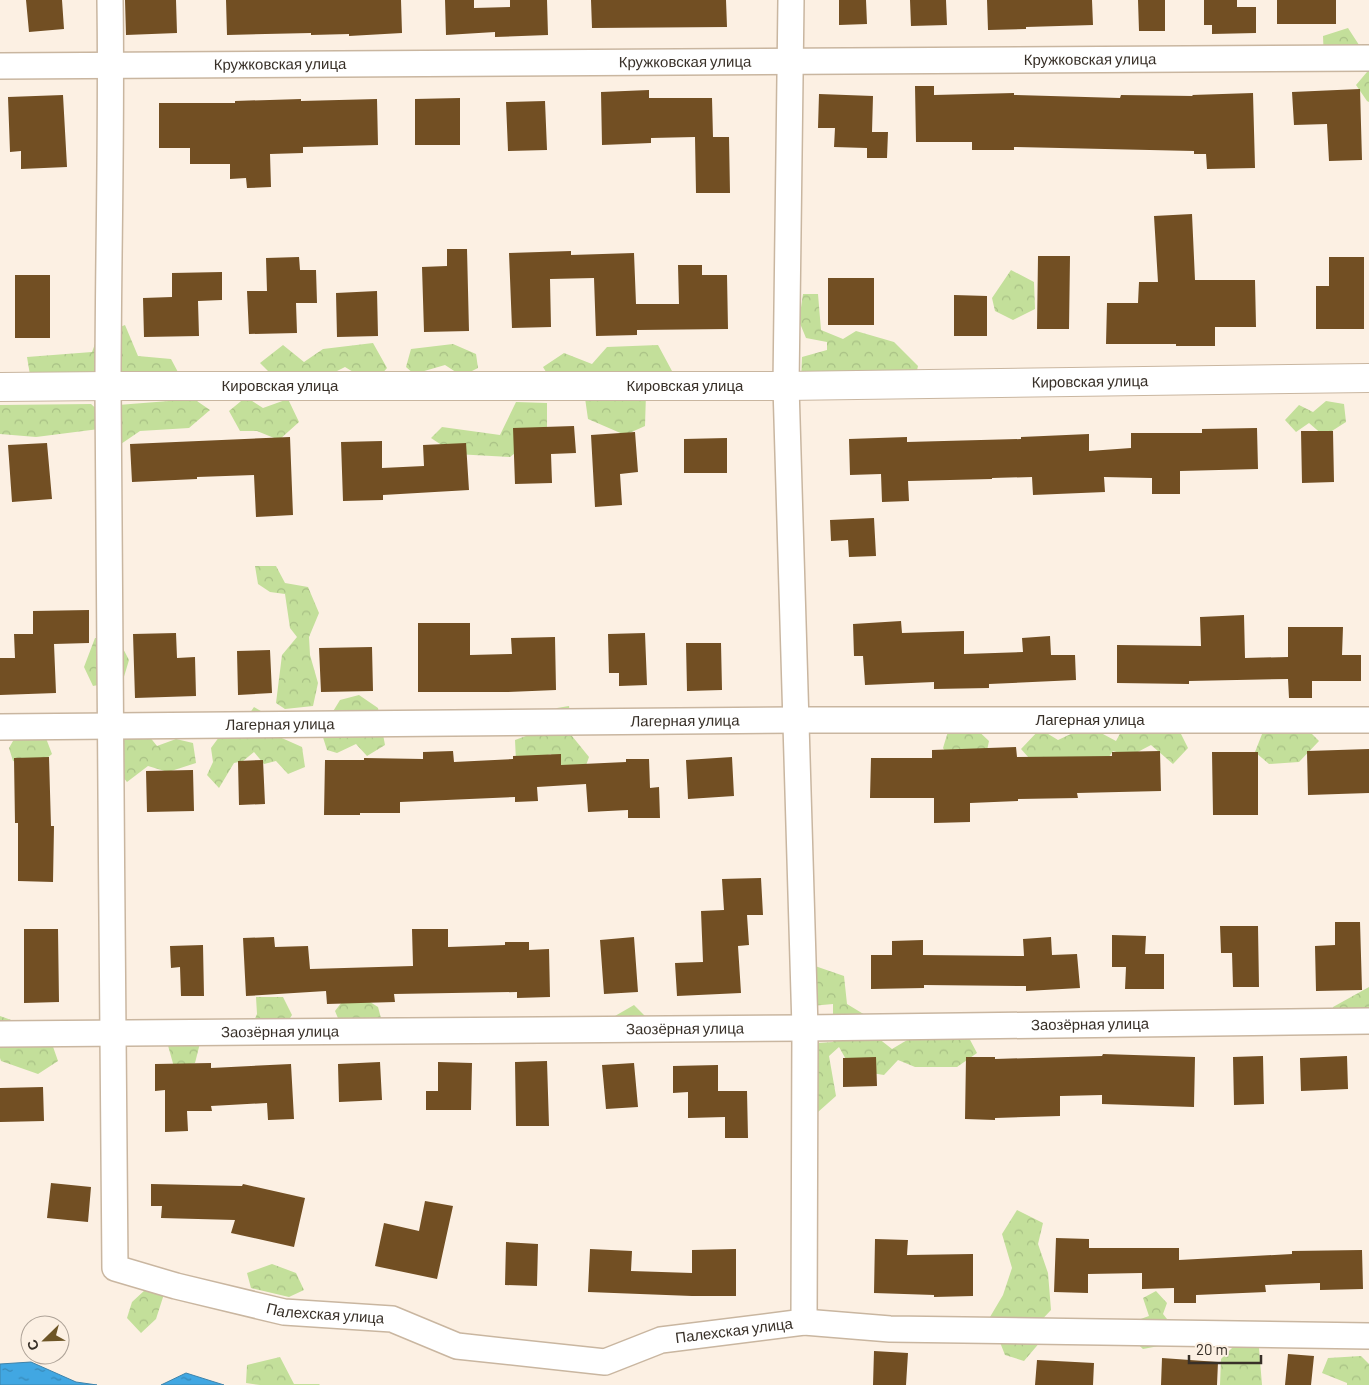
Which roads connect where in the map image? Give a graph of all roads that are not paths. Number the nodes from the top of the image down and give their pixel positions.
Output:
1 (110, 0) edge
2 (791, 0) edge
3 (1369, 58) edge
4 (791, 60) junction
5 (111, 65) junction
6 (0, 66) edge
7 (1369, 378) edge
8 (108, 386) junction
9 (786, 386) junction
10 (0, 388) edge
11 (797, 720) junction
12 (1369, 720) edge
13 (110, 726) junction
14 (0, 727) edge
15 (1369, 1021) edge
16 (806, 1028) junction
17 (114, 1033) junction
18 (0, 1034) edge
19 (804, 1322) junction
20 (1369, 1336) edge

1 - 5 street
2 - 4 street
3 - 4 street, Кружковская улица
4 - 5 street, Кружковская улица
4 - 9 street
5 - 6 street, Кружковская улица
5 - 8 street
7 - 9 street, Кировская улица
8 - 9 street, Кировская улица
8 - 10 street, Кировская улица
8 - 13 street
9 - 11 street
11 - 12 street, Лагерная улица
11 - 13 street, Лагерная улица
11 - 16 street
13 - 14 street, Лагерная улица
13 - 17 street
15 - 16 street, Заозёрная улица
16 - 17 street, Заозёрная улица
16 - 19 street
17 - 18 street, Заозёрная улица
17 - 19 street, Палехская улица
19 - 20 street, Палехская улица

